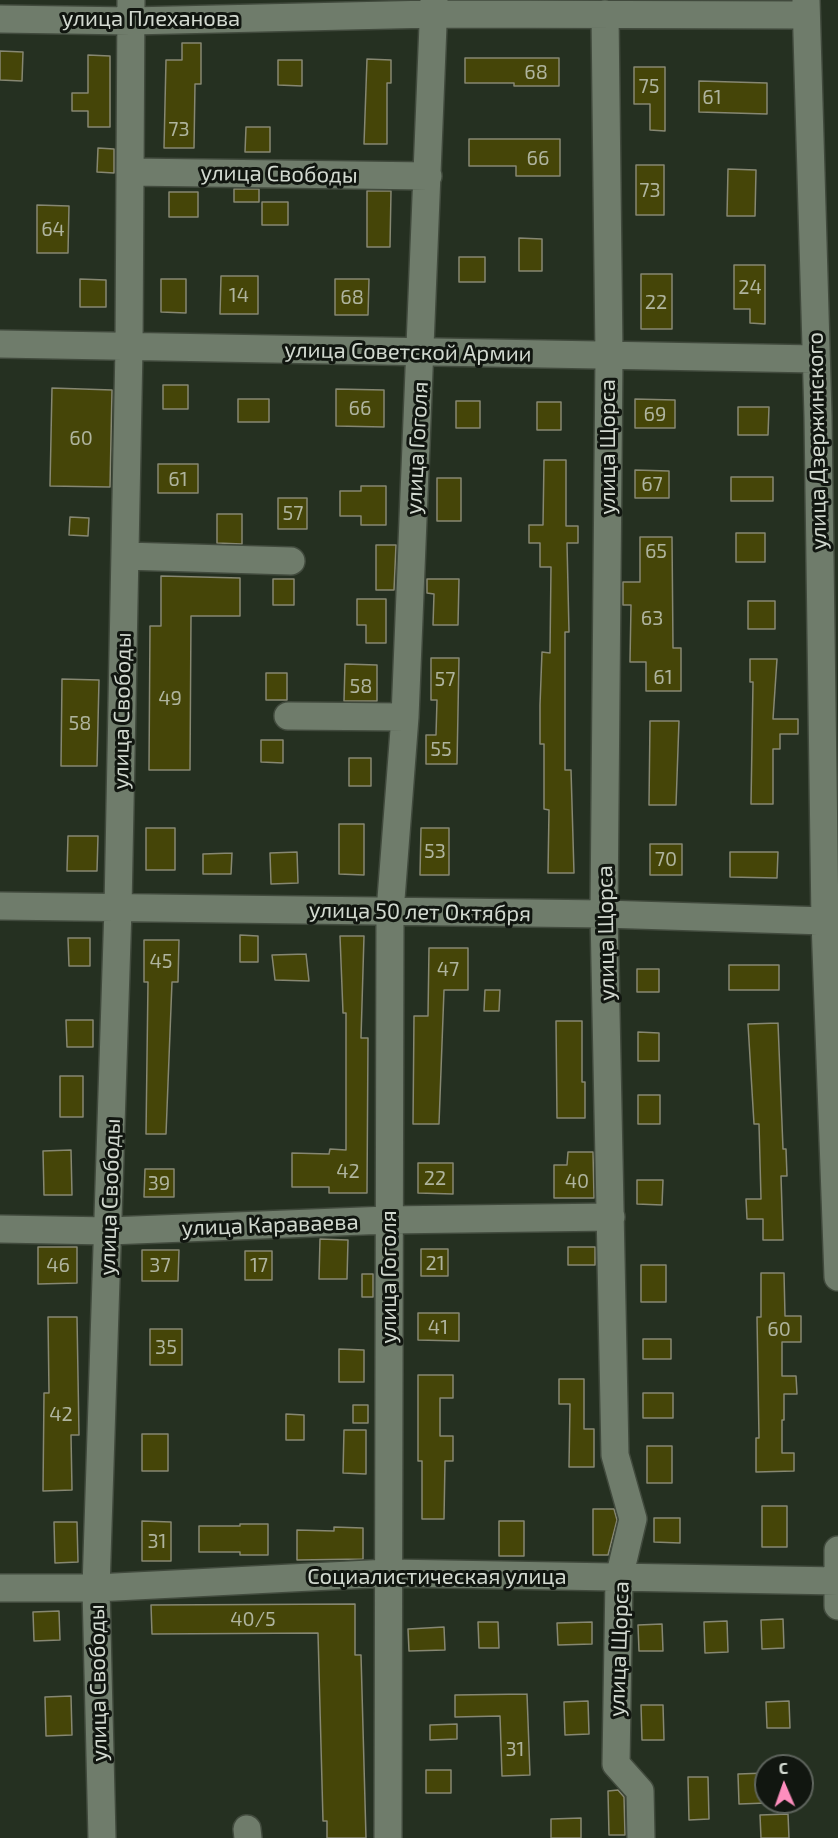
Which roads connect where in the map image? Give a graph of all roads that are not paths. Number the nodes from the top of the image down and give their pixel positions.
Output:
1 (434, 7) edge
2 (806, 8) edge
3 (131, 11) edge
4 (605, 14) junction
5 (0, 19) edge
6 (130, 172) junction
7 (428, 176) junction
8 (0, 345) edge
9 (129, 347) junction
10 (421, 352) junction
11 (609, 355) junction
12 (816, 358) junction
13 (125, 556) junction
14 (291, 561) dead end
15 (288, 716) dead end
16 (405, 717) junction
17 (0, 906) edge
18 (118, 908) junction
19 (390, 912) junction
20 (604, 915) junction
21 (831, 924) edge
22 (611, 1217) junction
23 (388, 1220) junction
24 (837, 1223) edge
25 (0, 1229) edge
26 (109, 1231) junction
27 (838, 1277) edge
28 (838, 1550) edge
29 (389, 1573) junction
30 (619, 1578) junction
31 (838, 1581) edge
32 (0, 1588) edge
33 (96, 1588) junction
34 (838, 1606) edge
35 (102, 1838) edge
36 (387, 1838) edge
37 (641, 1838) edge

1 - 3 street, улица Плеханова
1 - 4 street, улица Плеханова
1 - 7 street, улица Гоголя
2 - 4 street, улица Плеханова
2 - 12 street, улица Дзержинского
3 - 5 street, улица Плеханова
3 - 6 street, улица Свободы
4 - 11 street, улица Щорса
6 - 7 street, улица Свободы
6 - 9 street, улица Свободы
7 - 10 street, улица Гоголя
8 - 9 street, улица Советской Армии
9 - 10 street, улица Советской Армии
9 - 13 street, улица Свободы
10 - 11 street, улица Советской Армии
10 - 16 street, улица Гоголя
11 - 12 street, улица Советской Армии
11 - 20 street, улица Щорса
12 - 21 street, улица Дзержинского
13 - 14 street
13 - 18 street, улица Свободы
15 - 16 street
16 - 19 street, улица Гоголя
17 - 18 street, улица 50 лет Октября
18 - 19 street, улица 50 лет Октября
18 - 26 street, улица Свободы
19 - 20 street, улица 50 лет Октября
19 - 23 street, улица Гоголя
20 - 21 street, улица 50 лет Октября
20 - 22 street, улица Щорса
21 - 24 street, улица Дзержинского
22 - 23 street, улица Караваева
22 - 30 street, улица Щорса
23 - 26 street, улица Караваева
23 - 29 street, улица Гоголя
24 - 27 street, улица Дзержинского
25 - 26 street, улица Караваева
26 - 33 street, улица Свободы
28 - 31 street
29 - 30 street, Социалистическая улица
29 - 33 street, Социалистическая улица
29 - 36 street, улица Гоголя
30 - 31 street, Социалистическая улица
30 - 37 street, улица Щорса
31 - 34 street
32 - 33 street, Социалистическая улица
33 - 35 street, улица Свободы

